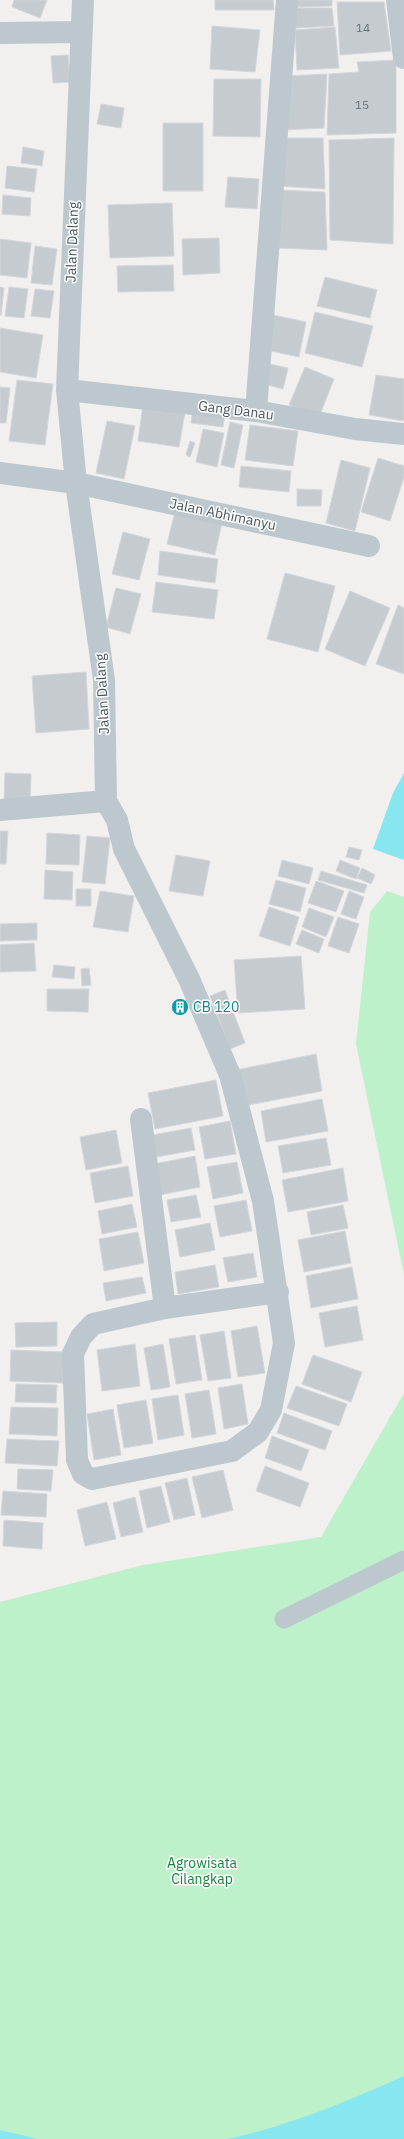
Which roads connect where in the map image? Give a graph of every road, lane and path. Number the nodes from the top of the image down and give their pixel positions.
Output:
1 (83, 0) edge
2 (287, 0) edge
3 (397, 0) edge
4 (81, 32) junction
5 (0, 33) edge
6 (404, 58) edge
7 (67, 390) junction
8 (256, 411) junction
9 (404, 434) edge
10 (0, 473) edge
11 (76, 483) junction
12 (369, 546) dead end
13 (106, 801) junction
14 (0, 810) edge
15 (141, 1119) dead end
16 (278, 1292) junction
17 (165, 1308) junction
18 (404, 1560) edge
19 (284, 1619) dead end

1 - 4 street, Jalan Dalang
2 - 8 street
3 - 6 street
4 - 5 street
4 - 7 street, Jalan Dalang
7 - 8 street, Gang Danau
7 - 11 street, Jalan Dalang
8 - 9 street, Gang Danau
10 - 11 street
11 - 12 street, Jalan Abhimanyu
11 - 13 street, Jalan Dalang
13 - 14 street
13 - 16 street
15 - 17 street
16 - 17 street
16 - 17 street
18 - 19 lane

